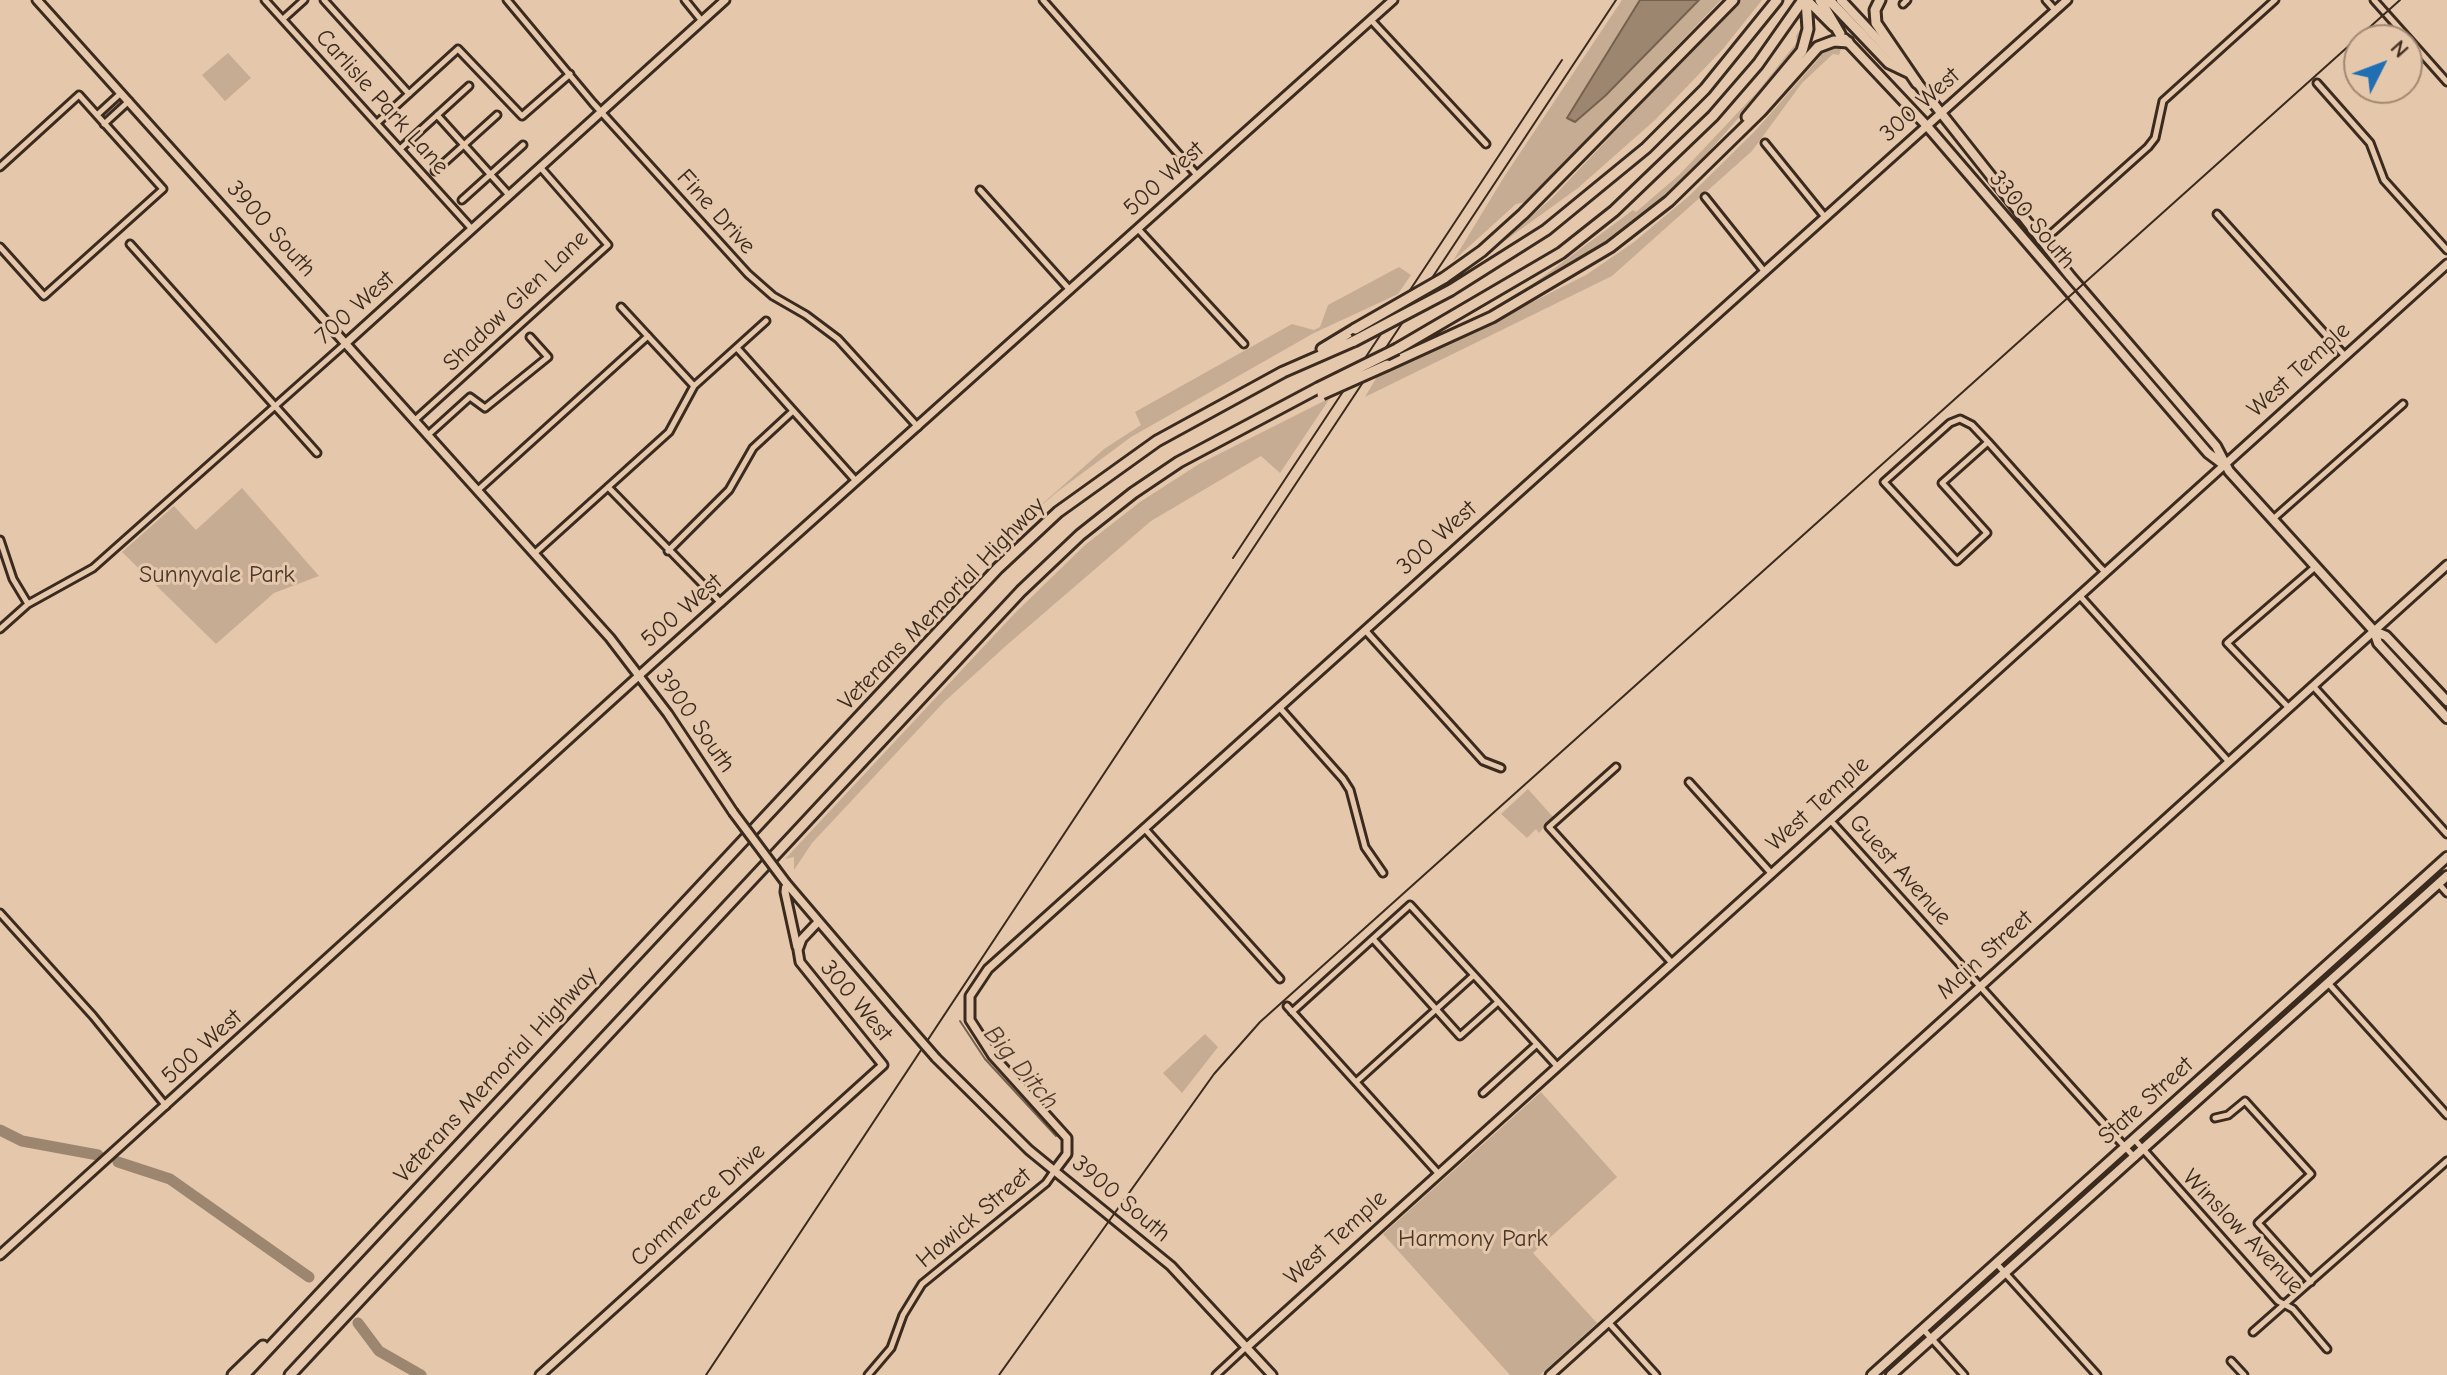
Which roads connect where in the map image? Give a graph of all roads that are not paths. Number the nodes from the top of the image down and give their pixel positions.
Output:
1 (37, 0) edge
2 (265, 0) edge
3 (304, 0) edge
4 (324, 0) edge
5 (507, 0) edge
6 (685, 0) edge
7 (725, 0) edge
8 (1043, 0) edge
9 (1393, 0) edge
10 (1732, 0) edge
11 (1777, 0) edge
12 (1805, 0) edge
13 (1820, 0) edge
14 (1829, 0) edge
15 (1841, 0) edge
16 (1880, 0) edge
17 (2046, 0) edge
18 (2067, 0) edge
19 (2275, 0) edge
20 (2374, 0) edge
21 (2055, 10) junction
22 (283, 19) junction
23 (1371, 20) junction
24 (702, 21) junction
25 (1840, 34) junction
26 (1848, 42) junction
27 (1910, 73) junction
28 (570, 74) junction
29 (2447, 82) edge
30 (1917, 83) junction
31 (2317, 83) dead end
32 (469, 86) dead end
33 (121, 93) junction
34 (409, 94) junction
35 (129, 101) junction
36 (601, 112) junction
37 (1941, 113) junction
38 (97, 115) junction
39 (437, 115) junction
40 (497, 115) dead end
41 (377, 123) junction
42 (104, 124) junction
43 (1927, 126) junction
44 (1765, 143) dead end
45 (1486, 144) dead end
46 (464, 145) junction
47 (523, 145) dead end
48 (1723, 148) junction
49 (400, 149) junction
50 (0, 167) edge
51 (540, 167) junction
52 (435, 171) dead end
53 (491, 174) junction
54 (1197, 175) junction
55 (980, 190) dead end
56 (509, 195) junction
57 (1705, 197) dead end
58 (462, 200) dead end
59 (2217, 214) dead end
60 (1825, 217) junction
61 (472, 229) junction
62 (1138, 229) junction
63 (2014, 230) junction
64 (2043, 241) junction
65 (130, 244) dead end
66 (0, 247) edge
67 (2447, 250) edge
68 (2447, 264) edge
69 (1764, 271) junction
70 (1070, 290) junction
71 (621, 307) dead end
72 (766, 321) dead end
73 (648, 336) junction
74 (530, 337) dead end
75 (346, 343) junction
76 (1244, 344) dead end
77 (737, 348) junction
78 (2345, 356) junction
79 (1285, 371) junction
80 (694, 386) junction
81 (1320, 391) junction
82 (2403, 404) dead end
83 (277, 405) junction
84 (793, 411) junction
85 (415, 420) junction
86 (918, 427) junction
87 (428, 435) junction
88 (1988, 442) junction
89 (317, 453) dead end
90 (2225, 465) junction
91 (857, 481) junction
92 (608, 487) junction
93 (478, 490) junction
94 (2273, 519) junction
95 (0, 540) edge
96 (668, 551) junction
97 (535, 553) junction
98 (2447, 565) edge
99 (2316, 566) junction
100 (2105, 572) junction
101 (2079, 595) junction
102 (28, 604) junction
103 (721, 604) junction
104 (0, 629) edge
105 (1365, 630) junction
106 (2374, 631) junction
107 (640, 676) junction
108 (2313, 686) junction
109 (2447, 701) edge
110 (1279, 707) junction
111 (2289, 708) junction
112 (2447, 718) edge
113 (2229, 762) junction
114 (1616, 767) dead end
115 (1501, 768) dead end
116 (1689, 782) dead end
117 (1830, 820) junction
118 (1144, 828) junction
119 (2447, 834) edge
120 (2447, 857) edge
121 (1383, 873) dead end
122 (1771, 873) junction
123 (2447, 876) edge
124 (786, 883) junction
125 (2439, 884) junction
126 (2447, 893) edge
127 (0, 913) edge
128 (818, 922) junction
129 (1373, 939) junction
130 (798, 950) junction
131 (1672, 963) junction
132 (1474, 975) junction
133 (1280, 979) dead end
134 (2328, 983) junction
135 (1981, 986) junction
136 (1498, 1002) junction
137 (1287, 1006) dead end
138 (1436, 1009) junction
139 (1292, 1012) junction
140 (1537, 1044) junction
141 (883, 1065) joint
142 (1557, 1066) junction
143 (1356, 1082) junction
144 (1483, 1093) dead end
145 (166, 1106) junction
146 (2447, 1115) edge
147 (2215, 1118) dead end
148 (2134, 1139) junction
149 (2125, 1147) junction
150 (2144, 1151) junction
151 (2136, 1158) junction
152 (2447, 1161) edge
153 (1055, 1170) junction
154 (1438, 1173) junction
155 (0, 1255) edge
156 (1996, 1263) junction
157 (2005, 1274) junction
158 (2311, 1282) junction
159 (324, 1288) junction
160 (2284, 1305) junction
161 (351, 1311) junction
162 (1608, 1322) junction
163 (1923, 1329) junction
164 (2253, 1332) dead end
165 (1932, 1339) junction
166 (1247, 1347) junction
167 (2327, 1349) dead end
168 (2231, 1361) dead end
169 (549, 1367) junction
170 (556, 1374) edge
171 (233, 1375) edge
172 (244, 1375) edge
173 (290, 1375) edge
174 (297, 1375) edge
175 (540, 1375) edge
176 (868, 1375) edge
177 (1216, 1375) edge
178 (1272, 1375) edge
179 (1550, 1375) edge
180 (1656, 1375) edge
181 (1872, 1375) edge
182 (1891, 1375) edge
183 (1964, 1375) edge
184 (2097, 1375) edge
185 (2244, 1375) edge

1 - 33 street, 3900 South
2 - 22 street, Carlisle Park Lane
3 - 22 street
4 - 34 street
5 - 28 street, Fine Drive
6 - 24 street
7 - 24 street, 700 West
8 - 54 street
9 - 23 street, 500 West
10 - 79 highway, bridge
11 - 79 highway, Veterans Memorial Highway, bridge
12 - 25 main road, 3300 South
12 - 48 highway
12 - 81 highway, Veterans Memorial Highway, bridge
13 - 25 highway
14 - 27 highway
15 - 27 main road, 3300 South
16 - 30 highway
17 - 21 street
18 - 21 street, 300 West
19 - 64 street
20 - 29 street
21 - 37 street, 300 West
22 - 41 street, Carlisle Park Lane
23 - 45 street
23 - 54 street, 500 West
24 - 36 street, 700 West
25 - 26 main road, 3300 South
26 - 43 main road, 3300 South
26 - 48 highway
27 - 30 main road, 3300 South
28 - 34 street
28 - 36 street, Fine Drive
30 - 37 main road, 3300 South
31 - 67 street
32 - 39 street
33 - 35 street, 3900 South
33 - 38 street
34 - 41 street
35 - 42 street
35 - 75 street, 3900 South
36 - 51 street, 700 West
36 - 86 street, Fine Drive
37 - 43 street, 300 West
37 - 64 main road, 3300 South
38 - 42 street
38 - 50 street
39 - 46 street
39 - 49 street
40 - 46 street
41 - 49 street, Carlisle Park Lane
42 - 66 street
43 - 60 street, 300 West
43 - 63 main road, 3300 South
44 - 60 street
46 - 52 street
46 - 53 street
47 - 53 street
48 - 81 highway, bridge
49 - 61 street, Carlisle Park Lane
51 - 56 street, 700 West
51 - 85 street, Shadow Glen Lane
53 - 56 street
53 - 58 street
54 - 62 street, 500 West
55 - 70 street
56 - 61 street, 700 West
57 - 69 street
59 - 78 street
60 - 69 street, 300 West
61 - 75 street, 700 West
62 - 70 street, 500 West
62 - 76 street
63 - 64 main road
63 - 90 main road, 3300 South
64 - 90 main road, 3300 South
65 - 83 street
68 - 78 street, West Temple
69 - 105 street, 300 West
70 - 86 street, 500 West
71 - 73 street
72 - 77 street
73 - 80 street
73 - 93 street
74 - 87 street
75 - 83 street, 700 West
75 - 85 street, 3900 South
77 - 80 street
77 - 84 street
78 - 90 street, West Temple
79 - 159 highway, Veterans Memorial Highway
80 - 92 street
81 - 161 highway, Veterans Memorial Highway
82 - 94 street
83 - 89 street
83 - 102 street, 700 West
84 - 91 street
84 - 96 street
85 - 87 street, 3900 South
86 - 91 street, 500 West
87 - 93 street, 3900 South
88 - 88 street
88 - 100 street
90 - 94 main road, 3300 South
90 - 100 street, West Temple
91 - 103 street, 500 West
92 - 96 street
92 - 97 street
93 - 97 street, 3900 South
94 - 99 main road, 3300 South
95 - 102 street
96 - 103 street
97 - 107 street, 3900 South
98 - 106 street, Main Street
99 - 106 main road, 3300 South
99 - 111 street
100 - 101 street, West Temple
101 - 113 street
101 - 117 street, West Temple
102 - 104 street, 700 West
103 - 107 street, 500 West
105 - 110 street, 300 West
105 - 115 street
106 - 108 street, Main Street
106 - 109 main road, 3300 South
106 - 112 main road, 3300 South
107 - 124 street, 3900 South, bridge
107 - 145 street, 500 West
108 - 111 street, Main Street
108 - 119 street
110 - 118 street, 300 West
110 - 121 street
111 - 113 street, Main Street
113 - 135 street, Main Street
114 - 131 street
116 - 122 street
117 - 122 street, West Temple
117 - 135 street, Guest Avenue
118 - 133 street
118 - 153 street, 300 West
120 - 148 main road, State Street
122 - 131 street, West Temple
123 - 125 main road, State Street
124 - 128 street, 3900 South
124 - 130 street
125 - 126 street
125 - 134 main road, State Street
127 - 145 street
128 - 130 street, 300 West
128 - 153 street, 3900 South, bridge
129 - 132 street
129 - 138 street
129 - 139 street
130 - 141 street, 300 West
131 - 142 street, West Temple
132 - 136 street
132 - 138 street
134 - 146 street
134 - 150 main road, State Street
135 - 149 street, Guest Avenue
135 - 162 street, Main Street
136 - 138 street
136 - 140 street
137 - 139 street
138 - 143 street
139 - 143 street
140 - 142 street
140 - 144 street
141 - 169 street, Commerce Drive
142 - 154 street, West Temple
143 - 154 street
145 - 155 street, 500 West
147 - 158 street
148 - 149 main road, State Street
148 - 150 street, Winslow Avenue
149 - 151 street, Guest Avenue
149 - 156 main road, State Street
150 - 151 main road, State Street
150 - 160 street, Winslow Avenue
151 - 157 main road, State Street
152 - 158 street
153 - 166 street, 3900 South
153 - 176 street, Howick Street
154 - 166 street, West Temple
156 - 157 street
156 - 163 main road, State Street
157 - 165 main road, State Street
157 - 184 street
158 - 160 street
159 - 171 highway
159 - 172 highway, Veterans Memorial Highway
160 - 164 street
160 - 167 street, Winslow Avenue
161 - 173 highway, Veterans Memorial Highway
161 - 174 highway
162 - 179 street, Main Street
162 - 180 street
163 - 165 street
163 - 181 main road, State Street
165 - 182 main road, State Street
165 - 183 street
166 - 177 street, West Temple
166 - 178 street, 3900 South
168 - 185 street
169 - 170 street
169 - 175 street, Commerce Drive

